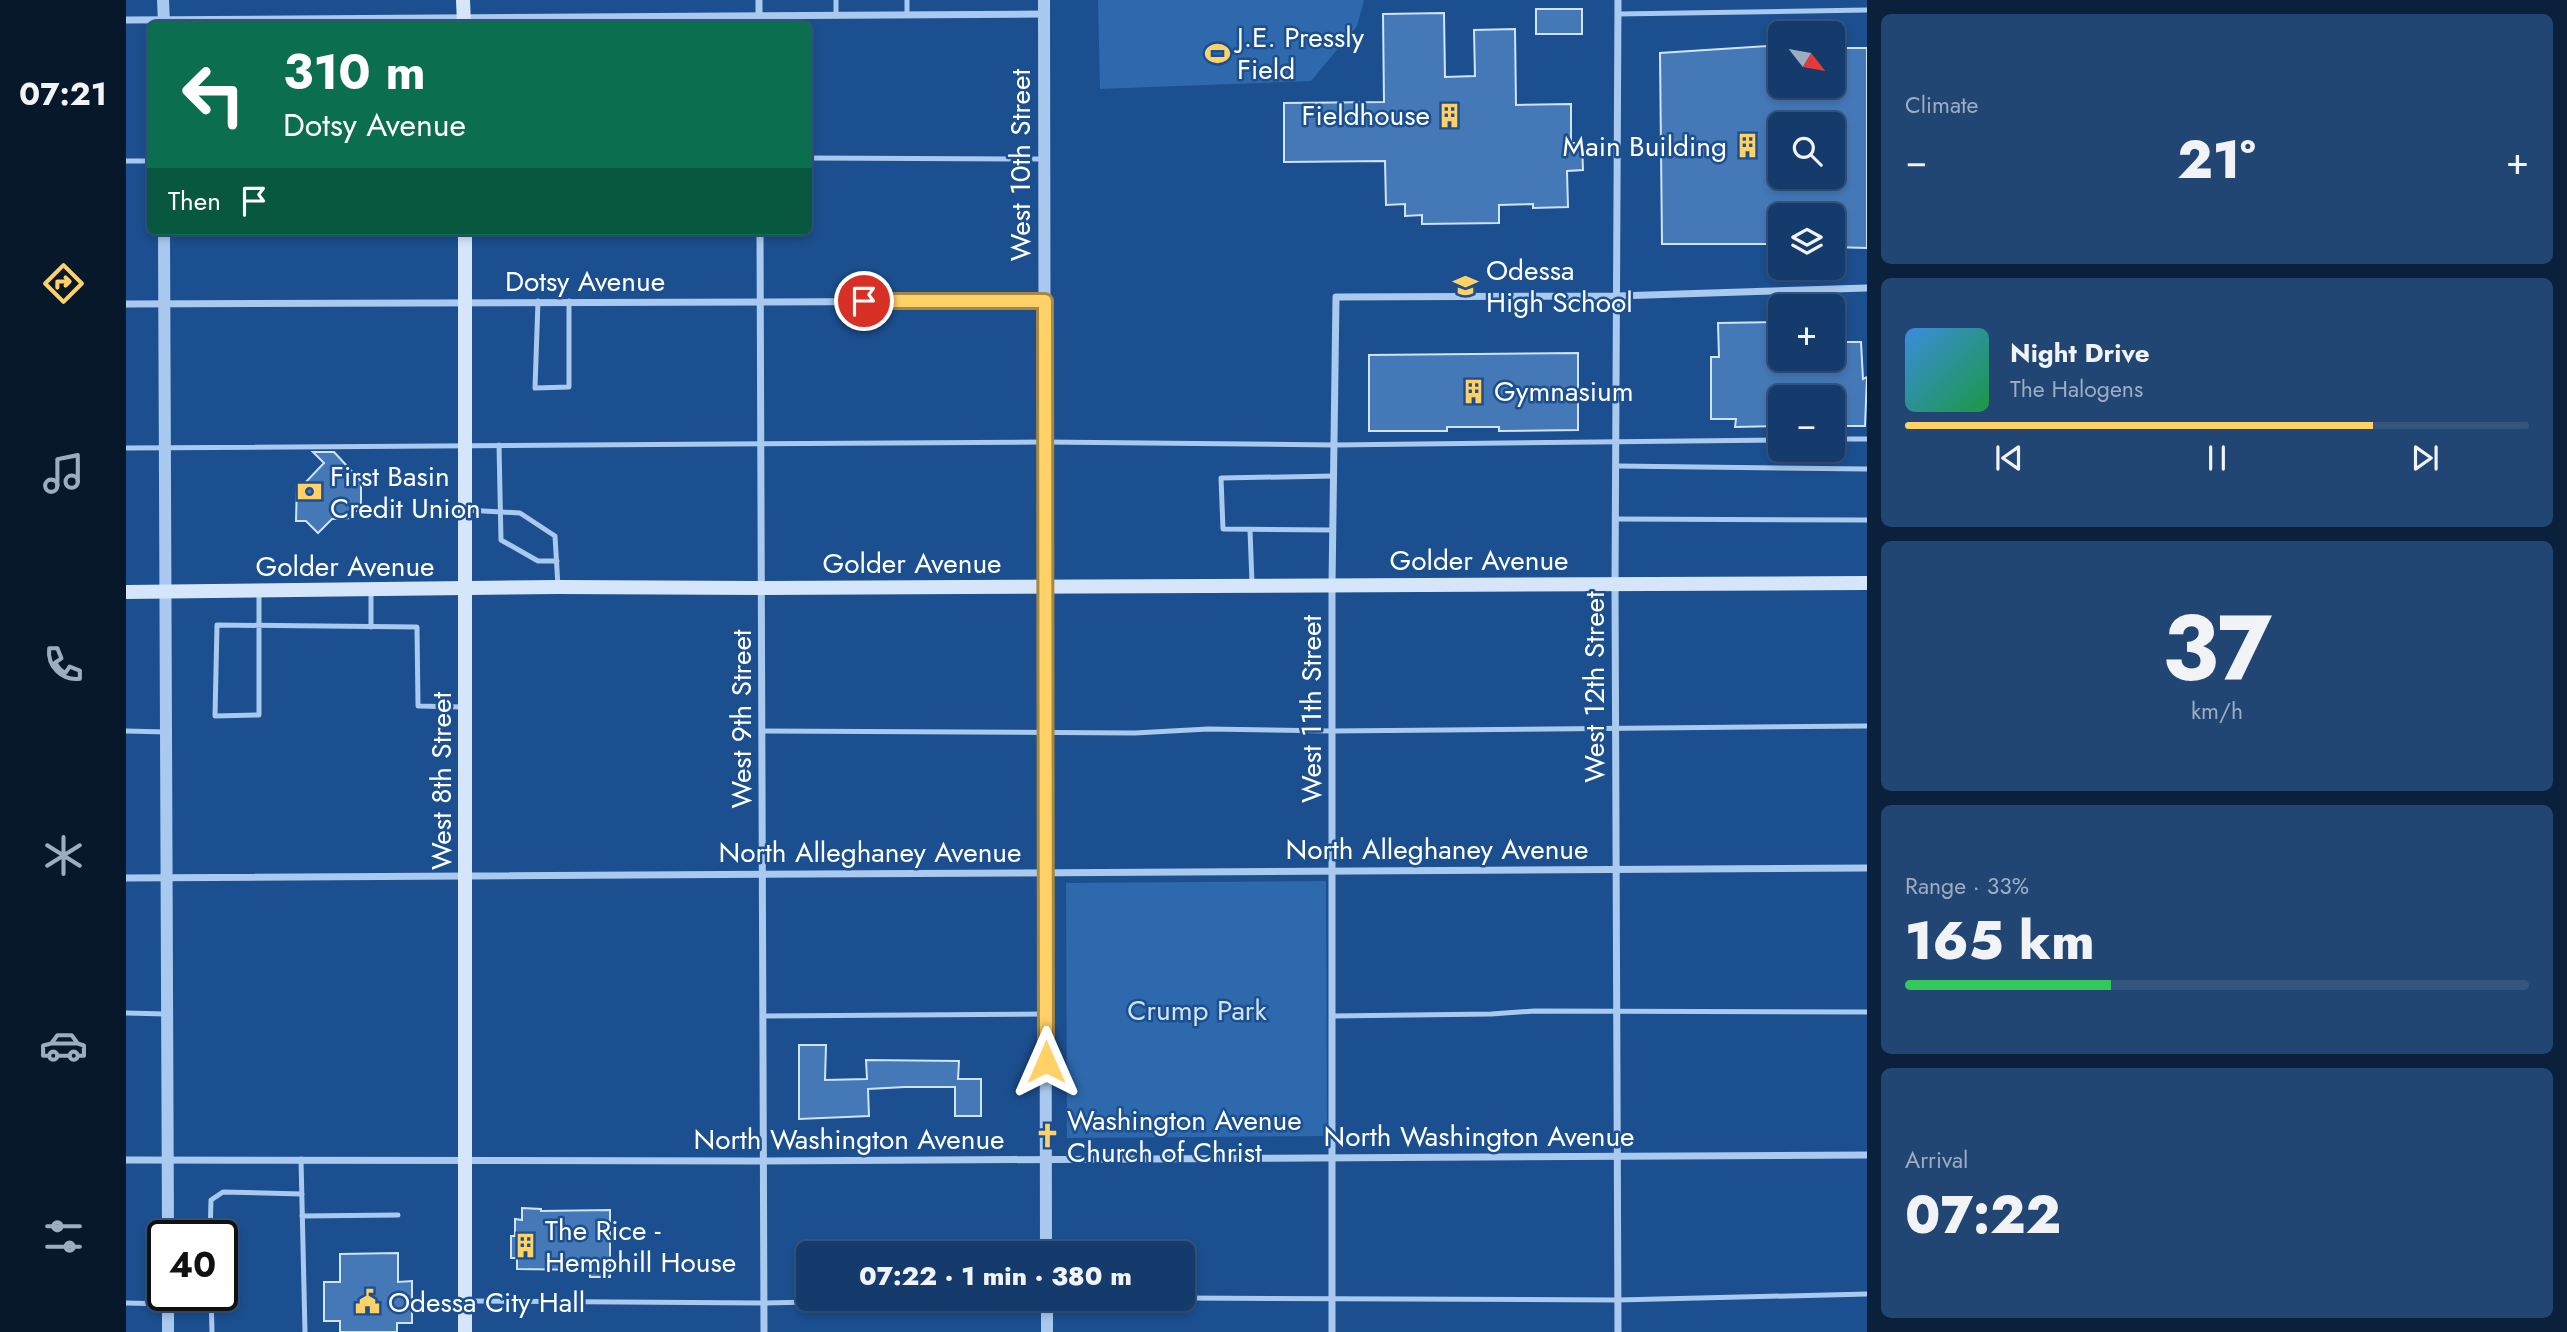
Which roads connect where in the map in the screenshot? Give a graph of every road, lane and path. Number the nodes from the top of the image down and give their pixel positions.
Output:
1 (163, 0) edge
2 (463, 0) edge
3 (759, 0) edge
4 (836, 0) edge
5 (907, 0) edge
6 (1044, 0) edge
7 (1618, 0) edge
8 (1867, 9) edge
9 (1044, 14) junction
10 (907, 15) junction
11 (1618, 15) junction
12 (836, 16) junction
13 (126, 20) edge
14 (759, 20) edge
15 (147, 21) edge
16 (163, 21) edge
17 (464, 21) edge
18 (812, 158) edge
19 (1044, 159) junction
20 (126, 161) edge
21 (147, 161) edge
22 (164, 235) edge
23 (465, 235) edge
24 (760, 235) edge
25 (1867, 288) edge
26 (1617, 296) junction
27 (538, 301) junction
28 (569, 301) junction
29 (1045, 301) junction
30 (760, 302) junction
31 (465, 303) junction
32 (126, 304) edge
33 (165, 304) junction
34 (1845, 439) edge
35 (1867, 439) edge
36 (1768, 440) edge
37 (1616, 441) junction
38 (1045, 442) junction
39 (761, 443) junction
40 (1334, 444) junction
41 (499, 445) junction
42 (465, 446) junction
43 (165, 447) junction
44 (126, 448) edge
45 (1617, 466) junction
46 (1867, 469) edge
47 (1334, 476) junction
48 (465, 510) junction
49 (502, 511) junction
50 (1616, 519) junction
51 (1867, 520) edge
52 (1250, 530) junction
53 (1333, 530) junction
54 (556, 561) junction
55 (1867, 583) edge
56 (1615, 584) junction
57 (1332, 585) junction
58 (1252, 586) junction
59 (558, 587) junction
60 (1045, 587) junction
61 (762, 588) junction
62 (466, 589) junction
63 (260, 591) junction
64 (371, 591) junction
65 (126, 592) edge
66 (166, 592) junction
67 (260, 625) junction
68 (371, 626) junction
69 (465, 707) junction
70 (1867, 726) edge
71 (1616, 729) junction
72 (126, 731) edge
73 (762, 731) junction
74 (1332, 731) junction
75 (166, 732) junction
76 (1045, 732) junction
77 (1867, 868) edge
78 (1616, 869) junction
79 (1332, 871) junction
80 (1046, 872) junction
81 (763, 873) junction
82 (465, 875) junction
83 (126, 878) edge
84 (167, 878) junction
85 (1867, 1012) edge
86 (126, 1013) edge
87 (1617, 1013) junction
88 (166, 1014) junction
89 (1046, 1014) junction
90 (764, 1016) junction
91 (1332, 1016) junction
92 (1867, 1155) edge
93 (1617, 1157) junction
94 (1332, 1158) junction
95 (301, 1159) junction
96 (465, 1159) junction
97 (1046, 1159) junction
98 (126, 1160) edge
99 (168, 1160) junction
100 (765, 1161) junction
101 (302, 1194) junction
102 (398, 1215) dead end
103 (302, 1216) junction
104 (168, 1220) edge
105 (210, 1220) edge
106 (1046, 1241) edge
107 (1867, 1294) edge
108 (1195, 1298) edge
109 (1332, 1299) junction
110 (1618, 1300) junction
111 (147, 1301) edge
112 (465, 1301) junction
113 (796, 1302) edge
114 (126, 1303) edge
115 (764, 1303) junction
116 (168, 1311) edge
117 (211, 1311) edge
118 (1047, 1311) edge
119 (168, 1332) edge
120 (212, 1332) edge
121 (305, 1332) edge
122 (465, 1332) edge
123 (764, 1332) edge
124 (1047, 1332) edge
125 (1332, 1332) edge
126 (1618, 1332) edge

1 - 16 street
2 - 17 main road
3 - 14 street
4 - 12 lane
5 - 10 lane
6 - 9 street, West 10th Street
7 - 11 street, West 12th Street
8 - 11 lane
9 - 10 street
9 - 19 street, West 10th Street
10 - 12 street
11 - 26 street, West 12th Street
12 - 14 street
13 - 15 street
14 - 17 street
18 - 19 lane
19 - 29 street, West 10th Street
20 - 21 lane
22 - 33 street
23 - 31 main road, West 8th Street
24 - 30 street, West 9th Street
25 - 26 street
26 - 37 street, West 12th Street
26 - 40 street, West 11th Street
27 - 28 street, Dotsy Avenue
27 - 28 lane
27 - 31 street, Dotsy Avenue
28 - 30 street, Dotsy Avenue
29 - 30 street, Dotsy Avenue
29 - 38 street, West 10th Street
30 - 39 street, West 9th Street
31 - 33 street, Dotsy Avenue
31 - 42 main road, West 8th Street
32 - 33 street, Dotsy Avenue
33 - 43 street
34 - 35 lane
36 - 37 lane
37 - 40 lane
37 - 45 street, West 12th Street
38 - 39 lane
38 - 40 lane
38 - 60 street, West 10th Street
39 - 41 lane
39 - 61 street, West 9th Street
40 - 47 street, West 11th Street
41 - 42 lane
41 - 49 lane
42 - 43 lane
42 - 48 main road, West 8th Street
43 - 44 lane
43 - 66 street
45 - 46 lane
45 - 50 street, West 12th Street
47 - 52 lane
47 - 53 street, West 11th Street
48 - 49 lane
48 - 62 main road, West 8th Street
49 - 54 lane
49 - 54 lane
50 - 51 lane
50 - 56 street, West 12th Street
52 - 53 lane
52 - 58 lane
53 - 57 street, West 11th Street
54 - 59 lane
55 - 56 main road, Golder Avenue
56 - 57 main road, Golder Avenue
56 - 71 street, West 12th Street
57 - 58 main road, Golder Avenue
57 - 74 street, West 11th Street
58 - 60 main road, Golder Avenue
59 - 61 main road, Golder Avenue
59 - 62 main road, Golder Avenue
60 - 61 main road, Golder Avenue
60 - 76 street, West 10th Street
61 - 73 street, West 9th Street
62 - 64 main road, Golder Avenue
62 - 69 main road, West 8th Street
63 - 64 main road, Golder Avenue
63 - 66 main road, Golder Avenue
63 - 67 lane
64 - 68 lane
65 - 66 main road, Golder Avenue
66 - 75 street
67 - 67 lane
67 - 68 lane
68 - 69 lane
69 - 82 main road, West 8th Street
70 - 71 lane
71 - 74 lane
71 - 78 street, West 12th Street
72 - 75 lane
73 - 76 lane
73 - 81 street, West 9th Street
74 - 76 lane
74 - 79 street, West 11th Street
75 - 84 street
76 - 80 street, West 10th Street
77 - 78 street, North Alleghaney Avenue
78 - 79 street, North Alleghaney Avenue
78 - 87 street, West 12th Street
79 - 80 street, North Alleghaney Avenue
79 - 91 street, West 11th Street
80 - 81 street, North Alleghaney Avenue
80 - 89 street, West 10th Street
81 - 82 street, North Alleghaney Avenue
81 - 90 street, West 9th Street
82 - 84 street, North Alleghaney Avenue
82 - 96 main road, West 8th Street
83 - 84 street, North Alleghaney Avenue
84 - 88 street
85 - 87 lane
86 - 88 lane
87 - 91 lane
87 - 93 street, West 12th Street
88 - 99 street
89 - 90 lane
89 - 97 street, West 10th Street
90 - 100 street, West 9th Street
91 - 94 street, West 11th Street
92 - 93 street, North Washington Avenue
93 - 94 street, North Washington Avenue
93 - 110 street, West 12th Street
94 - 97 street, North Washington Avenue
94 - 109 street, West 11th Street
95 - 96 street, North Washington Avenue
95 - 99 street, North Washington Avenue
95 - 101 lane
96 - 100 street, North Washington Avenue
96 - 112 main road, West 8th Street
97 - 100 street, North Washington Avenue
97 - 106 street, West 10th Street
98 - 99 street, North Washington Avenue
99 - 104 street
100 - 115 street, West 9th Street
101 - 103 lane
101 - 105 lane
102 - 103 lane
103 - 121 lane
107 - 110 lane
108 - 109 lane
109 - 110 lane
109 - 125 street, West 11th Street
110 - 126 street, West 12th Street
111 - 114 lane
112 - 115 lane
112 - 122 main road, West 8th Street
113 - 115 lane
115 - 123 street, West 9th Street
116 - 119 street
117 - 120 lane
118 - 124 street

